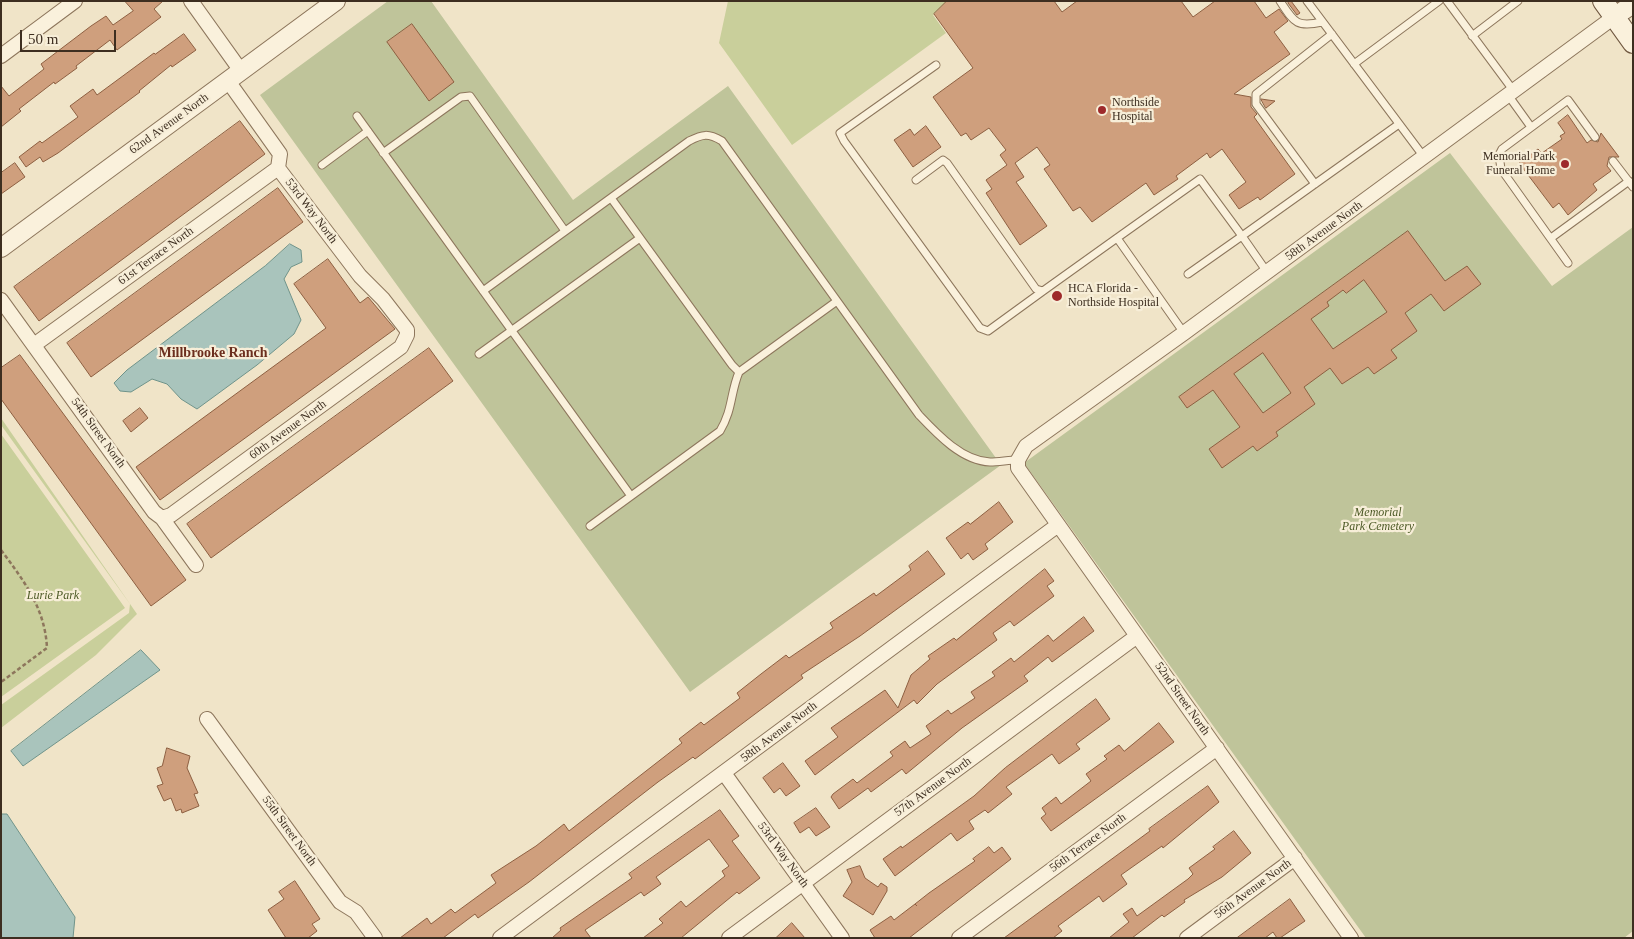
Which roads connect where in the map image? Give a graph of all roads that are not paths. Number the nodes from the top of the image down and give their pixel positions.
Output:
1 (75, 1) edge
2 (191, 1) edge
3 (336, 1) edge
4 (1280, 1) edge
5 (1307, 1) edge
6 (1439, 1) edge
7 (1447, 1) edge
8 (1518, 1) edge
9 (1633, 4) edge
10 (1608, 9) edge
11 (1322, 22) junction
12 (1332, 34) junction
13 (1472, 36) junction
14 (1633, 42) edge
15 (1, 56) edge
16 (1354, 64) junction
17 (936, 65) dead end
18 (235, 76) junction
19 (1511, 92) junction
20 (357, 116) dead end
21 (1399, 124) junction
22 (1531, 127) junction
23 (368, 132) junction
24 (1595, 137) dead end
25 (383, 153) junction
26 (1424, 157) junction
27 (1614, 161) dead end
28 (322, 165) dead end
29 (278, 168) junction
30 (916, 180) dead end
31 (1315, 184) junction
32 (1631, 184) edge
33 (610, 198) junction
34 (565, 232) junction
35 (1242, 236) junction
36 (640, 238) junction
37 (1117, 238) junction
38 (1550, 238) junction
39 (1, 248) edge
40 (1568, 263) dead end
41 (1267, 272) junction
42 (1188, 274) dead end
43 (483, 291) junction
44 (1043, 291) junction
45 (1, 300) edge
46 (837, 301) junction
47 (511, 330) junction
48 (1184, 333) junction
49 (407, 335) joint
50 (34, 345) junction
51 (479, 354) dead end
52 (738, 372) junction
53 (1018, 460) junction
54 (631, 496) junction
55 (162, 518) junction
56 (1058, 525) junction
57 (590, 526) dead end
58 (196, 565) dead end
59 (1137, 636) junction
60 (207, 719) dead end
61 (1217, 748) junction
62 (724, 773) junction
63 (1295, 858) junction
64 (803, 883) junction
65 (371, 937) edge
66 (500, 938) edge
67 (729, 938) edge
68 (842, 938) edge
69 (959, 938) edge
70 (1187, 938) edge
71 (1350, 938) edge

1 - 15 street
2 - 18 street, 53rd Way North
3 - 18 street, 62nd Avenue North
4 - 11 lane
5 - 11 lane
6 - 16 lane
7 - 13 lane
8 - 13 lane
9 - 10 street, 58th Avenue North
10 - 14 main road
10 - 19 street, 58th Avenue North
11 - 12 lane
12 - 16 lane
12 - 31 lane
13 - 19 lane
16 - 21 lane
17 - 44 lane
18 - 29 street, 53rd Way North
18 - 39 street, 62nd Avenue North
19 - 22 lane
19 - 26 street, 58th Avenue North
20 - 23 lane
21 - 26 lane
21 - 31 lane
22 - 24 lane
22 - 38 lane
23 - 25 lane
23 - 28 lane
25 - 34 lane
25 - 43 lane
26 - 41 street, 58th Avenue North
27 - 32 lane
29 - 49 street, 53rd Way North
29 - 50 street, 61st Terrace North
30 - 44 lane
31 - 35 lane
32 - 38 lane
33 - 34 lane
33 - 36 lane
33 - 46 lane
34 - 43 lane
35 - 37 lane
35 - 41 lane
35 - 42 lane
36 - 47 lane
36 - 52 lane
37 - 44 lane
37 - 48 lane
38 - 40 lane
41 - 48 street, 58th Avenue North
43 - 47 lane
45 - 50 street, 54th Street North
46 - 52 lane
46 - 53 lane
47 - 51 lane
47 - 54 lane
48 - 53 street, 58th Avenue North
49 - 55 street, 60th Avenue North
50 - 55 street, 54th Street North
52 - 54 lane
53 - 56 street, 52nd Street North
54 - 57 lane
55 - 58 street, 54th Street North
56 - 59 street, 52nd Street North
56 - 62 street, 58th Avenue North
59 - 61 street, 52nd Street North
59 - 64 street, 57th Avenue North
60 - 65 street, 55th Street North
61 - 63 street, 52nd Street North
61 - 69 street, 56th Terrace North
62 - 64 street, 53rd Way North
62 - 66 street, 58th Avenue North
63 - 70 street, 56th Avenue North
63 - 71 street, 52nd Street North
64 - 67 street, 57th Avenue North
64 - 68 street, 53rd Way North

